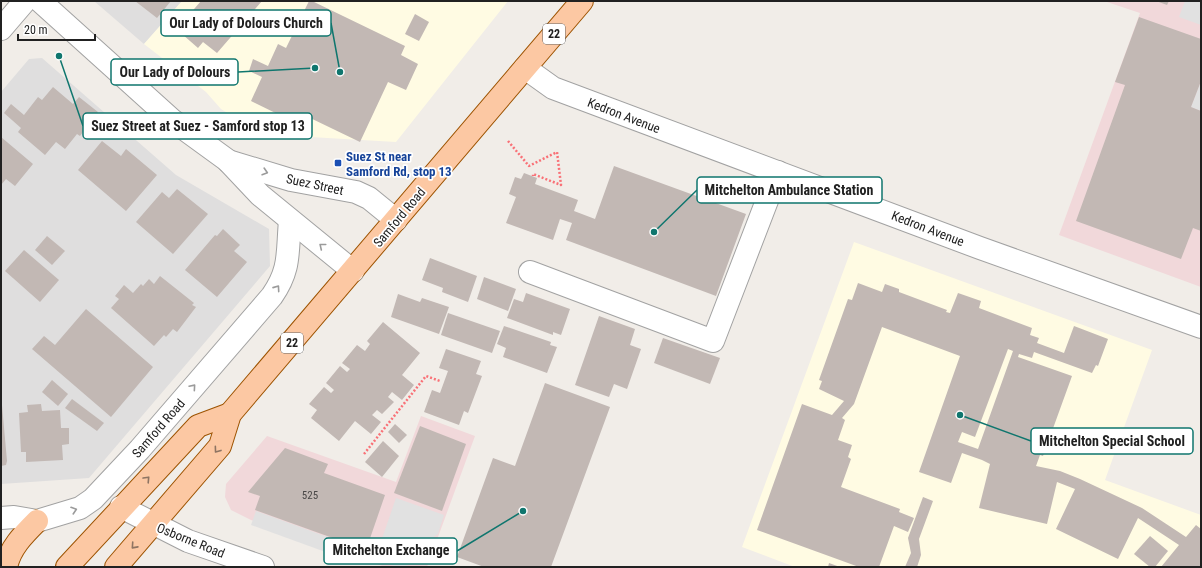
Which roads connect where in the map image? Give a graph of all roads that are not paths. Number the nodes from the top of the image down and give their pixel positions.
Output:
1 (25, 1) edge
2 (40, 1) edge
3 (582, 1) edge
4 (1, 29) edge
5 (525, 68) junction
6 (227, 160) junction
7 (778, 172) junction
8 (396, 220) junction
9 (290, 221) junction
10 (353, 271) junction
11 (530, 272) dead end
12 (1201, 327) edge
13 (230, 414) junction
14 (121, 507) junction
15 (1, 518) edge
16 (36, 521) junction
17 (153, 525) junction
18 (5, 560) edge
19 (67, 567) edge
20 (116, 567) edge
21 (263, 567) edge

1 - 4 street
2 - 6 street, Suez Street
3 - 5 main road, Samford Road / 22
5 - 7 street, Kedron Avenue
5 - 8 main road, Samford Road / 22
6 -> 8 street, Suez Street
6 - 9 street, Suez Street
7 - 11 street
7 - 12 street, Kedron Avenue
8 - 10 main road, Samford Road / 22
10 -> 9 street, Suez Street
16 -> 9 street, Samford Road
10 - 13 main road, Samford Road / 22
14 -> 13 main road, Samford Road / 22
13 -> 17 main road, Samford Road / 22
14 - 17 street, Osborne Road
14 - 19 main road, Samford Road / 22
15 - 16 street
16 - 18 main road
17 -> 20 main road, Samford Road / 22
17 - 21 street, Osborne Road

